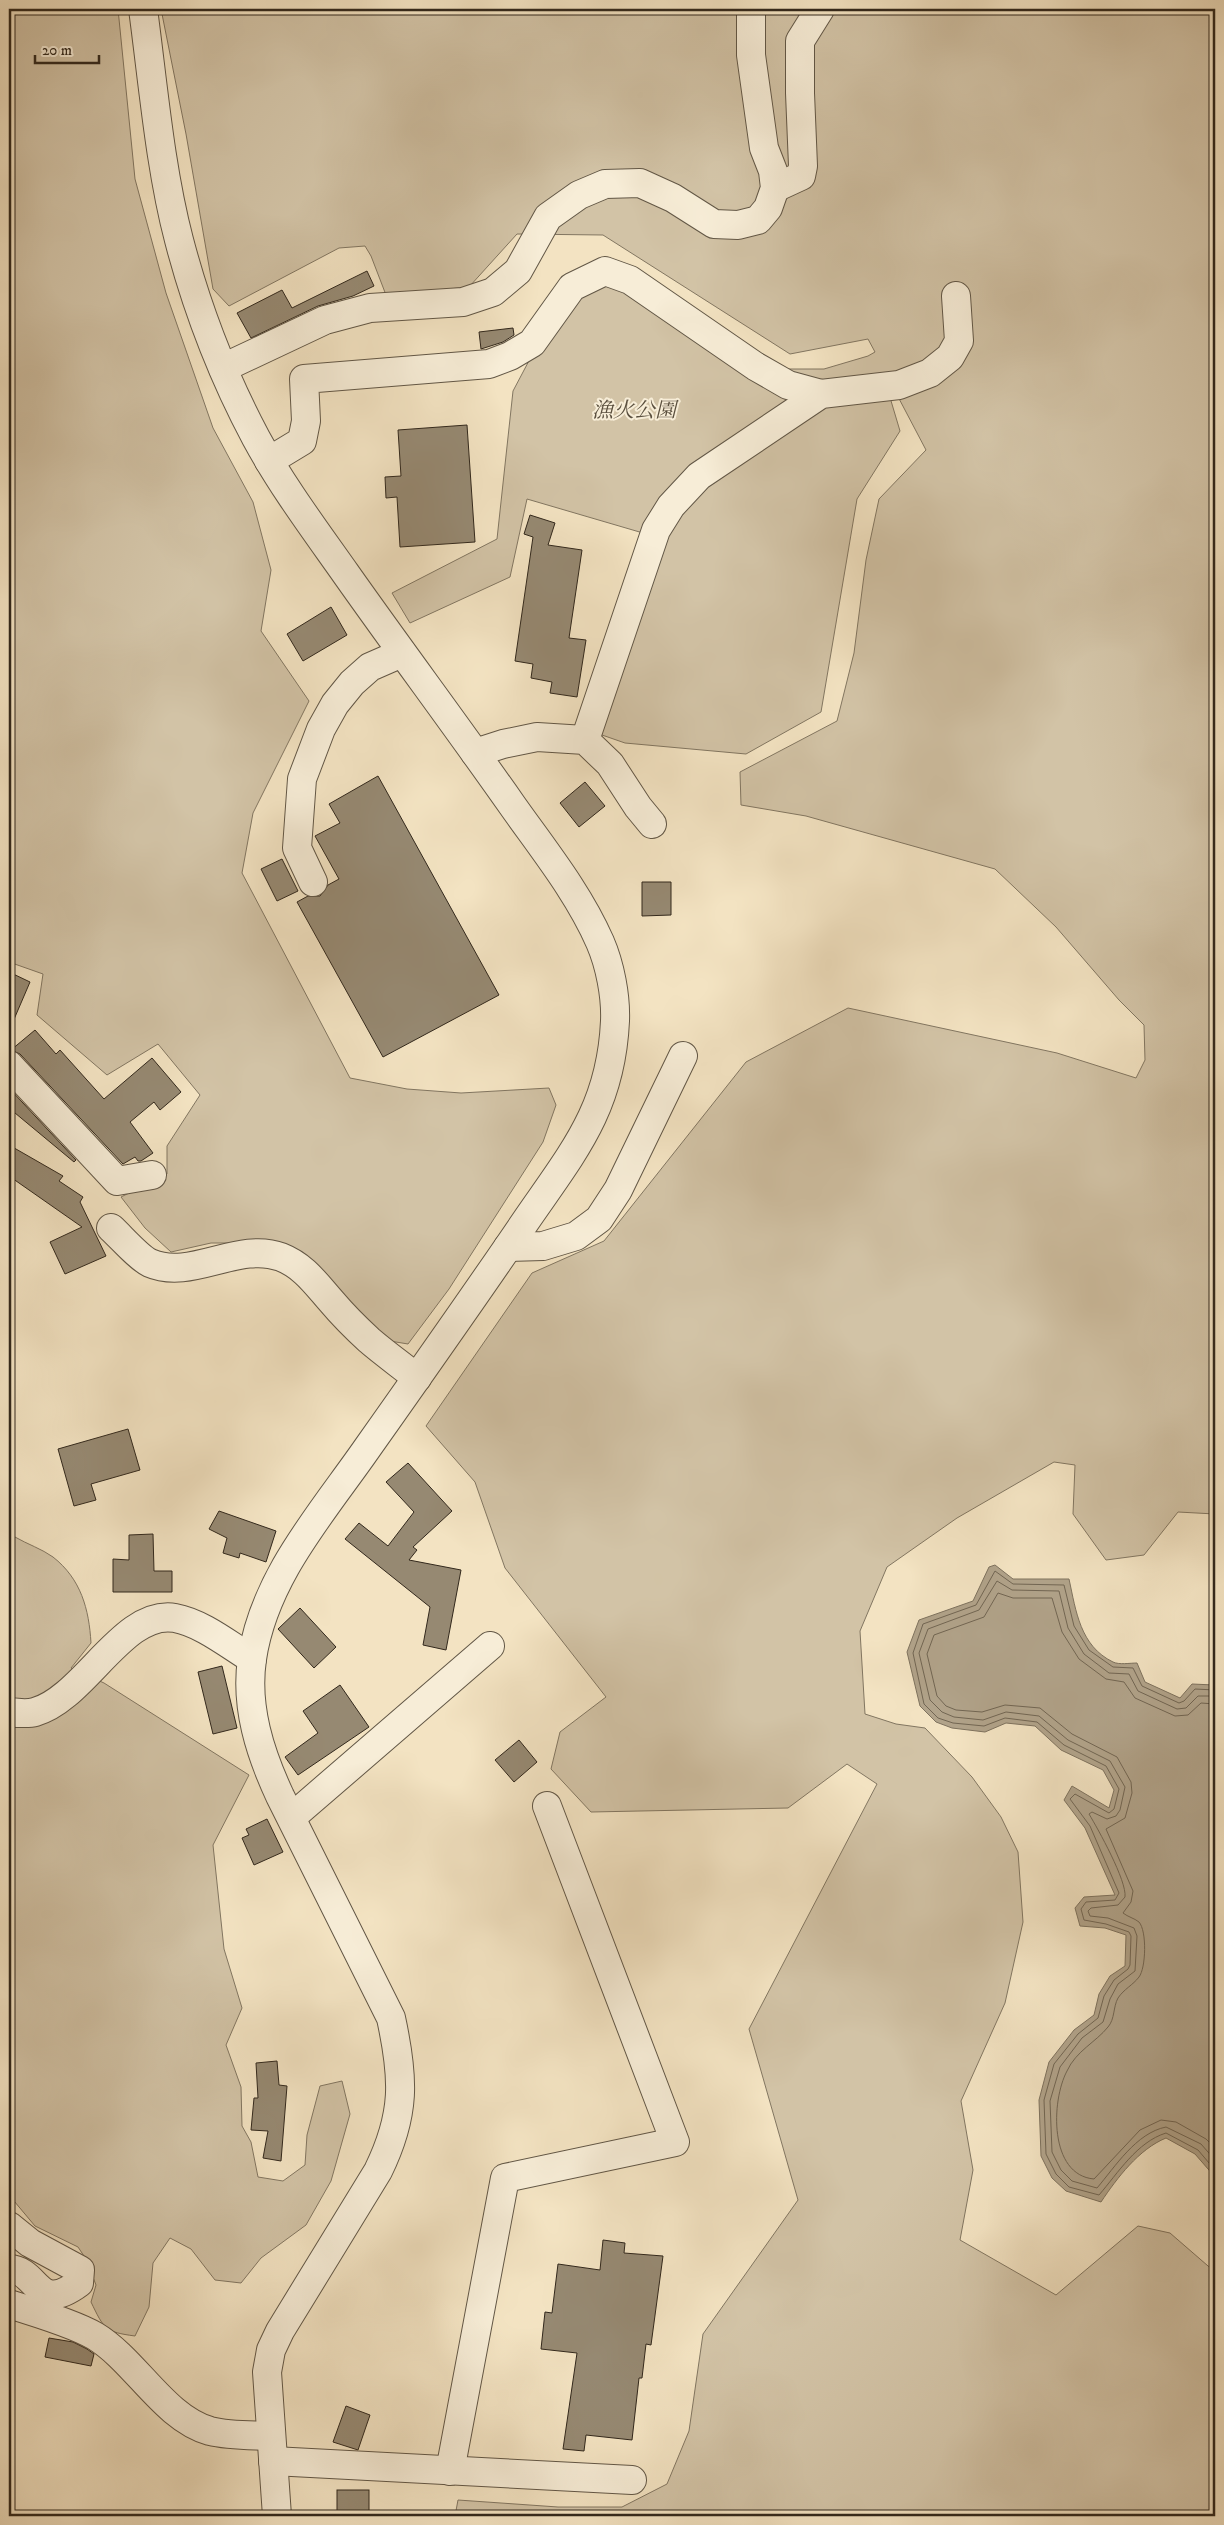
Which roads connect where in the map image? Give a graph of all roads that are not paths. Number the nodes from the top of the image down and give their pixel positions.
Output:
1 (143, 9) edge
2 (751, 9) edge
3 (820, 9) edge
4 (775, 188) junction
5 (956, 296) dead end
6 (223, 368) junction
7 (821, 394) junction
8 (269, 461) junction
9 (402, 653) junction
10 (585, 740) junction
11 (475, 753) junction
12 (652, 824) dead end
13 (313, 882) dead end
14 (684, 1056) dead end
15 (9, 1065) edge
16 (152, 1175) dead end
17 (111, 1228) dead end
18 (508, 1247) junction
19 (417, 1378) junction
20 (490, 1646) dead end
21 (252, 1659) junction
22 (9, 1712) edge
23 (547, 1806) dead end
24 (292, 1817) junction
25 (9, 2226) edge
26 (9, 2269) edge
27 (9, 2304) edge
28 (272, 2448) junction
29 (450, 2471) junction
30 (632, 2480) dead end
31 (277, 2516) edge

1 - 6 street
2 - 4 street
3 - 4 street
4 - 6 street
5 - 7 street
6 - 8 street
7 - 8 street
7 - 10 street
8 - 9 street
9 - 11 street
9 - 13 street
10 - 11 street
10 - 12 street
11 - 18 street
14 - 18 street
15 - 16 street
17 - 19 street
18 - 19 street
19 - 21 street
20 - 24 street
21 - 22 street
21 - 24 street
23 - 29 street
24 - 28 street
25 - 26 street
27 - 28 street
28 - 29 street
28 - 31 street
29 - 30 street

